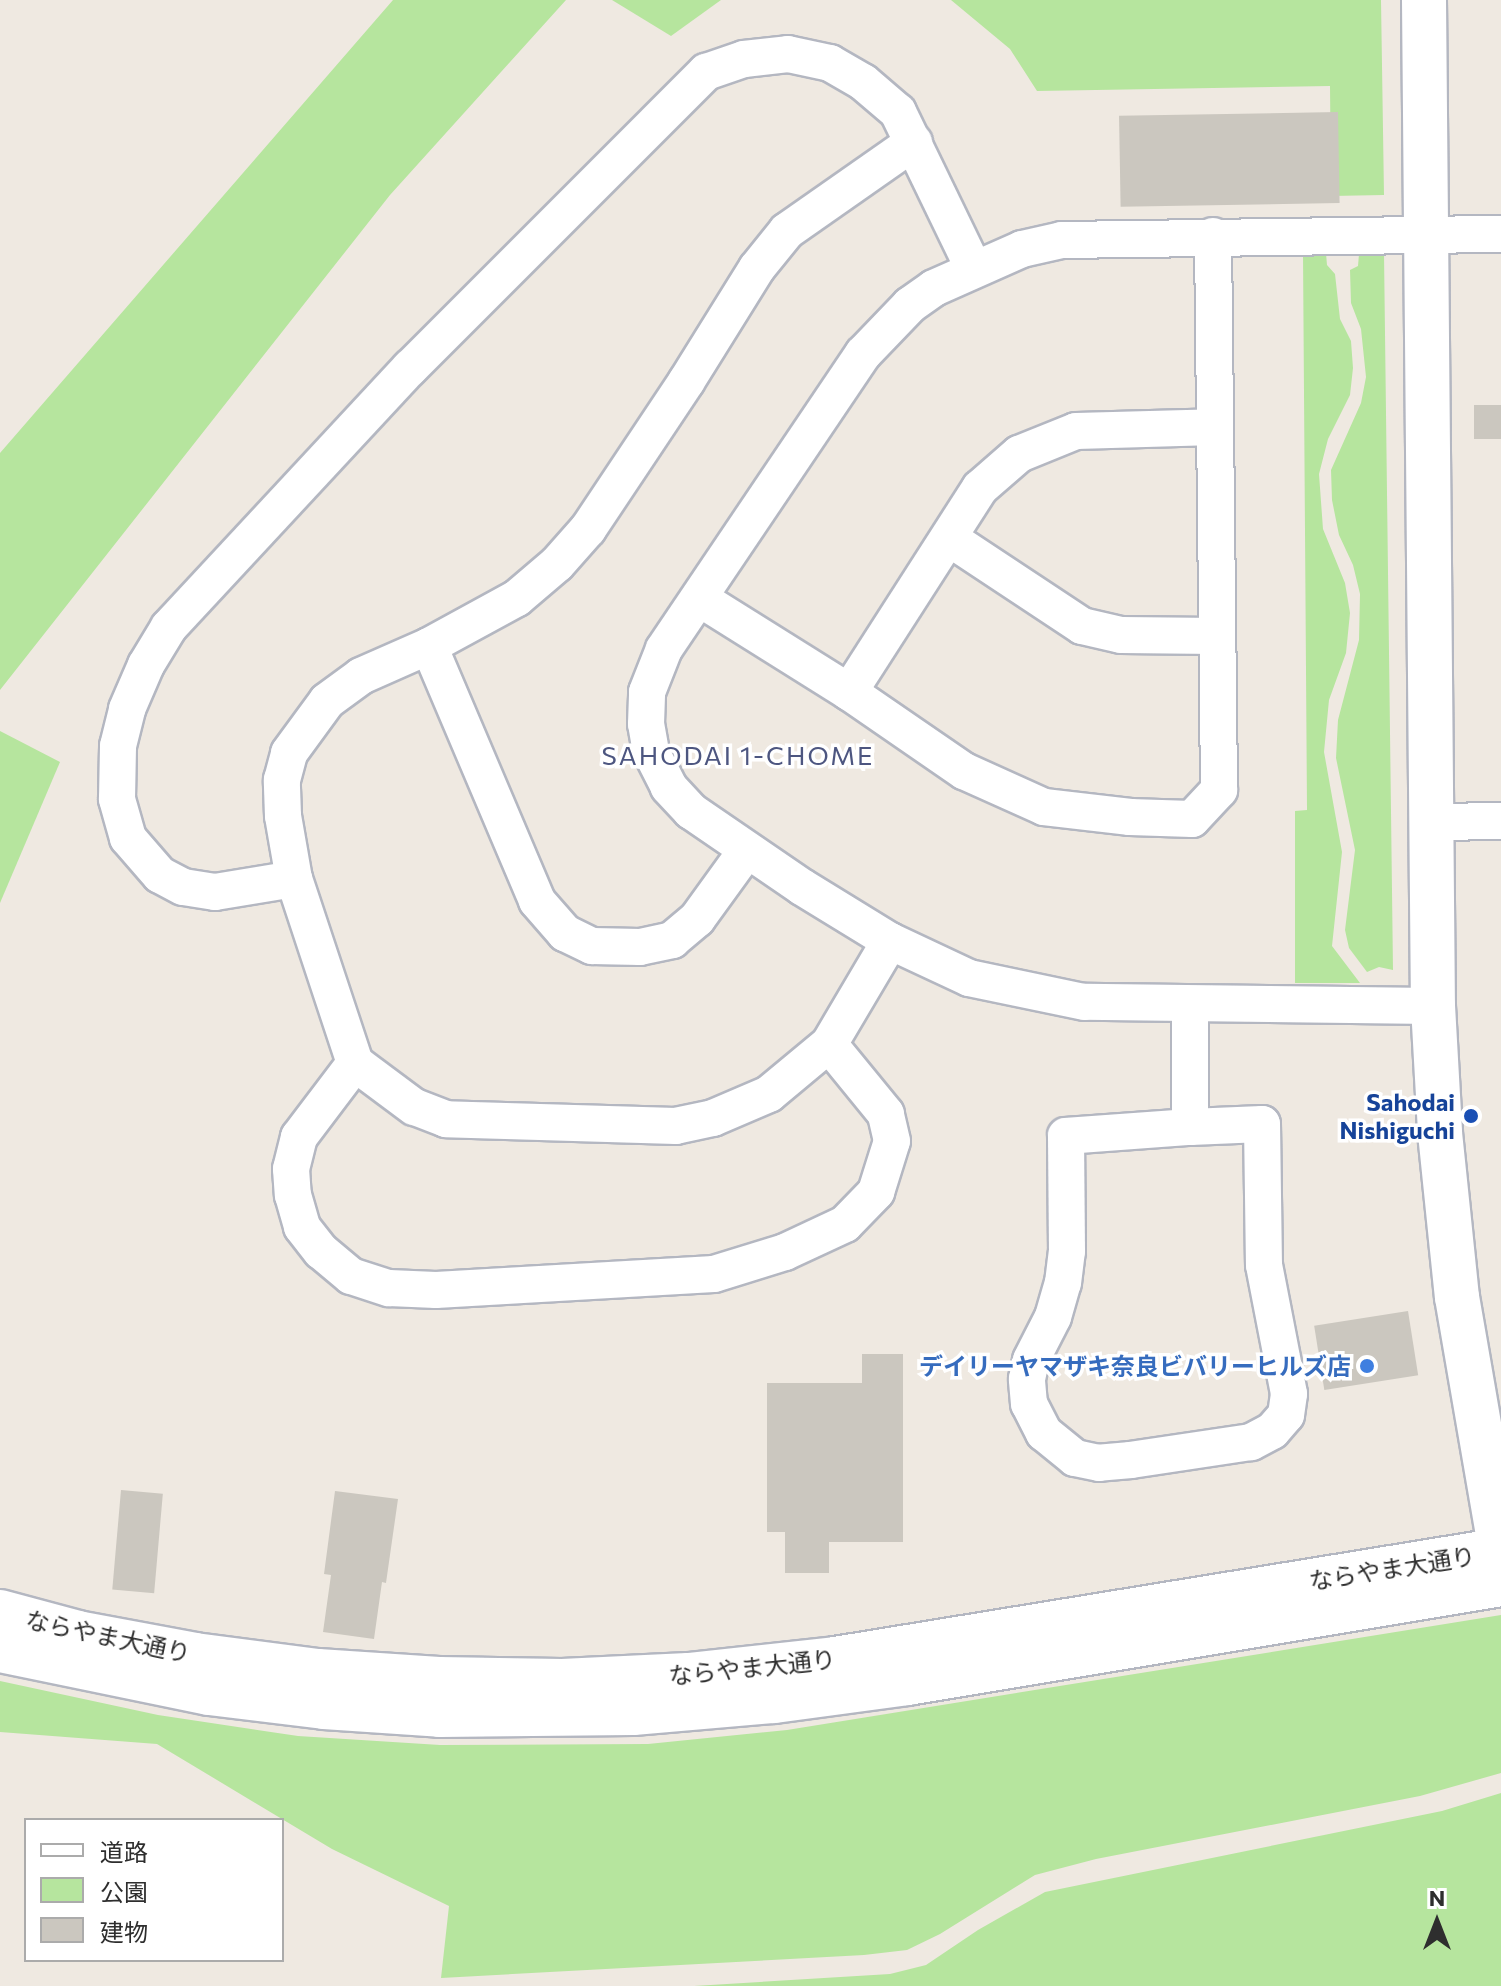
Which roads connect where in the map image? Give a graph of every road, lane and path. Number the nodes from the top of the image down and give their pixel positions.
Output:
1 (1424, 0) edge
2 (914, 142) junction
3 (1427, 234) junction
4 (1501, 234) edge
5 (1213, 236) junction
6 (974, 269) junction
7 (1215, 427) junction
8 (949, 538) junction
9 (699, 598) junction
10 (1217, 636) junction
11 (429, 646) junction
12 (849, 692) junction
13 (1501, 821) edge
14 (1433, 822) junction
15 (747, 850) junction
16 (294, 879) junction
17 (890, 941) junction
18 (1190, 1005) junction
19 (1433, 1006) junction
20 (829, 1044) junction
21 (355, 1063) junction
22 (1190, 1127) junction
23 (1501, 1550) edge
24 (1501, 1584) edge
25 (0, 1612) edge
26 (0, 1650) edge

1 - 3 street
2 - 6 street
2 - 11 street
2 - 16 street
3 - 4 street
3 - 5 street
3 - 14 street
5 - 6 street
5 - 7 street
6 - 9 street
7 - 8 street
7 - 10 street
8 - 10 street
8 - 12 street
9 - 12 street
9 - 15 street
10 - 12 street
11 - 15 street
11 - 16 street
13 - 14 street
14 - 19 street
15 - 17 street
16 - 21 street
17 - 18 street
17 - 20 street
18 - 19 street
18 - 22 street
19 - 23 street
20 - 21 street
20 - 21 street
22 - 22 street
23 - 25 street, ならやま大通り
24 - 26 street, ならやま大通り

